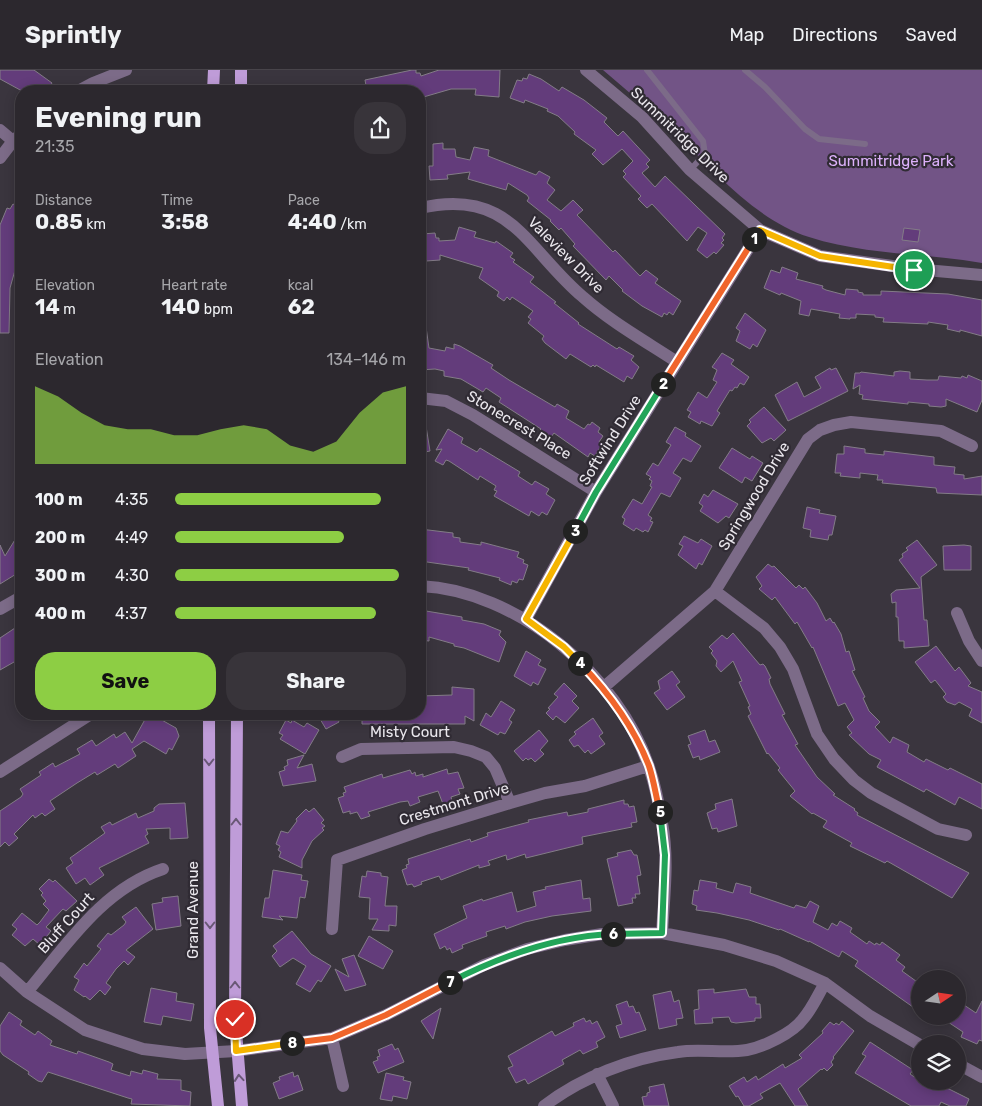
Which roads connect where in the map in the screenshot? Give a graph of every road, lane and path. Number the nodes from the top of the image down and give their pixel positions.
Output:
1 (126, 70) edge
2 (214, 70) edge
3 (241, 70) edge
4 (586, 70) edge
5 (647, 70) edge
6 (745, 70) edge
7 (100, 85) edge
8 (213, 85) edge
9 (241, 85) edge
10 (0, 130) edge
11 (15, 137) edge
12 (15, 140) edge
13 (865, 144) dead end
14 (0, 158) edge
15 (690, 170) junction
16 (426, 207) edge
17 (760, 230) junction
18 (982, 275) edge
19 (677, 362) junction
20 (426, 398) edge
21 (972, 446) dead end
22 (596, 492) junction
23 (426, 587) edge
24 (715, 591) junction
25 (15, 600) edge
26 (0, 609) edge
27 (957, 613) dead end
28 (526, 619) junction
29 (982, 662) edge
30 (604, 688) junction
31 (82, 720) edge
32 (209, 720) edge
33 (237, 720) edge
34 (342, 757) dead end
35 (648, 766) junction
36 (0, 772) edge
37 (510, 803) junction
38 (966, 835) dead end
39 (163, 869) dead end
40 (332, 929) dead end
41 (662, 933) junction
42 (0, 968) edge
43 (825, 983) junction
44 (27, 992) junction
45 (332, 1038) junction
46 (911, 1040) edge
47 (236, 1051) junction
48 (212, 1053) junction
49 (966, 1068) edge
50 (597, 1074) junction
51 (982, 1077) edge
52 (343, 1086) dead end
53 (218, 1106) edge
54 (242, 1106) edge
55 (544, 1106) edge
56 (613, 1106) edge

1 - 7 street
2 - 8 main road
3 - 9 main road
4 - 15 street, Summitridge Drive
5 - 15 lane
6 - 13 lane
10 - 11 street
12 - 14 street
15 - 17 street, Summitridge Drive
16 - 19 street, Valeview Drive
17 - 18 street, Summitridge Drive
17 - 19 street, Softwind Drive
19 - 22 street, Softwind Drive
20 - 22 street, Stonecrest Place
21 - 24 street, Springwood Drive
22 - 28 street, Softwind Drive
23 - 28 street
24 - 30 street, Springwood Drive
24 - 38 street
25 - 26 street
27 - 29 street
28 - 30 street
30 - 35 street
31 - 36 street
32 -> 48 main road, Grand Avenue
47 -> 33 main road
34 - 37 street, Misty Court
35 - 37 street, Crestmont Drive
35 - 41 street
37 - 40 street, Crestmont Drive
39 - 44 street, Bluff Court
41 - 43 street
41 - 45 street
42 - 44 street
43 - 46 street
43 - 50 street
44 - 48 street
45 - 47 street
45 - 52 street
47 - 48 street
54 -> 47 main road
48 - 53 main road, Grand Avenue
49 - 51 street
50 - 55 street
50 - 56 street

